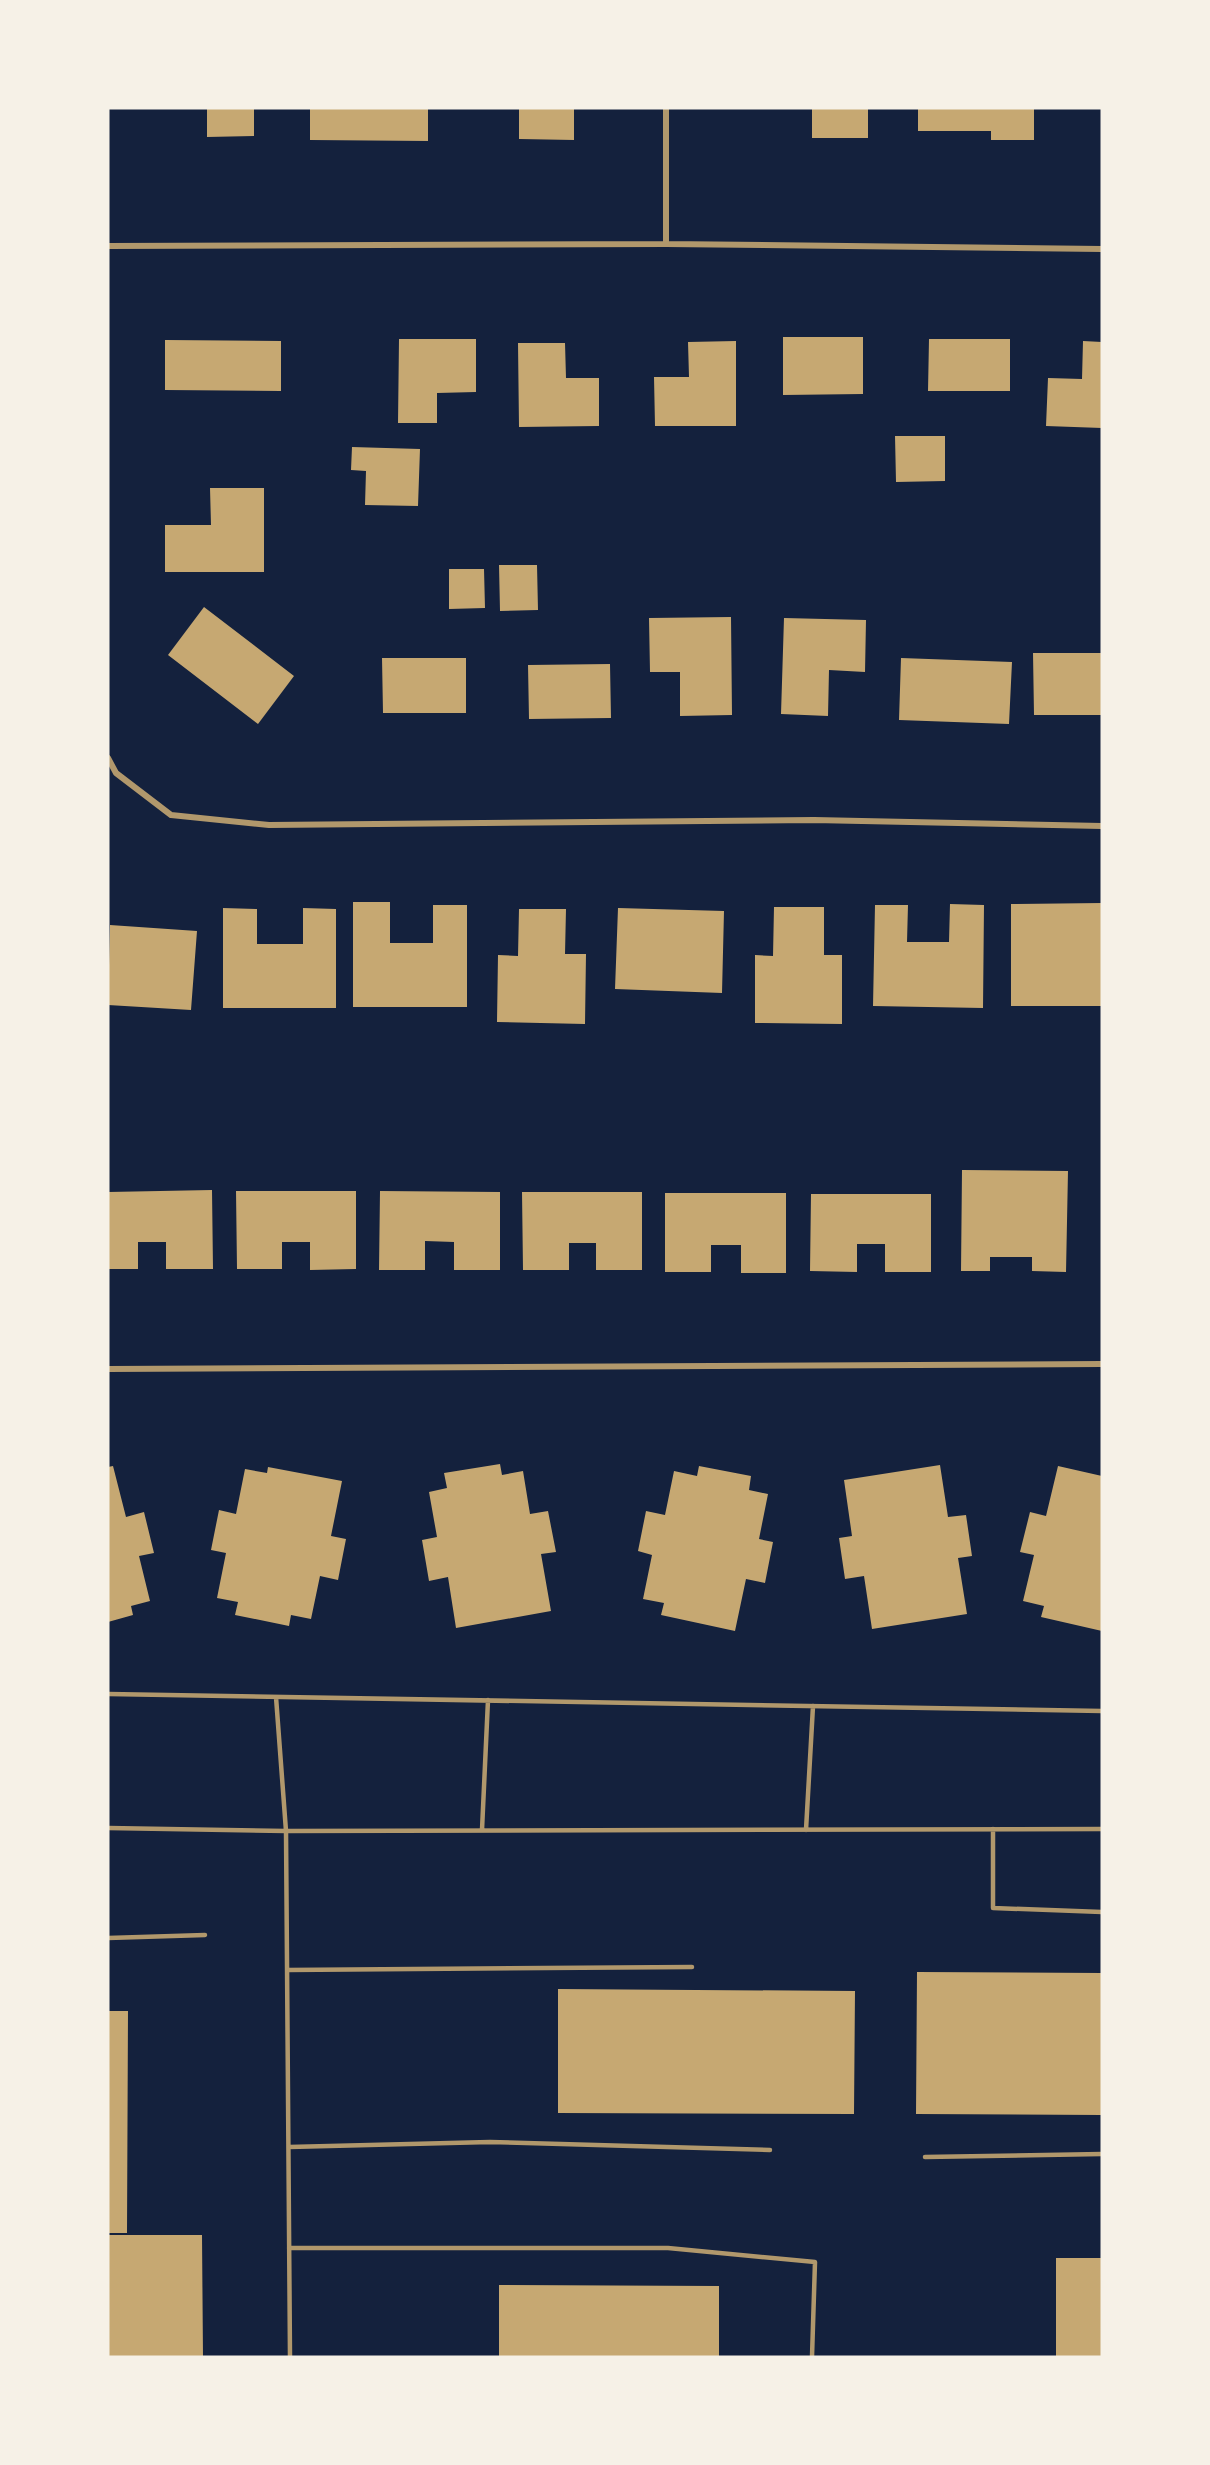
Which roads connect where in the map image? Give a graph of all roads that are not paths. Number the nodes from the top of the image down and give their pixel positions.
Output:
1 (666, 108) edge
2 (666, 244) junction
3 (108, 246) edge
4 (1102, 249) edge
5 (108, 758) edge
6 (1102, 826) edge
7 (1102, 1364) edge
8 (108, 1369) edge
9 (108, 1694) edge
10 (276, 1697) junction
11 (488, 1700) junction
12 (813, 1706) junction
13 (1102, 1711) edge
14 (108, 1828) edge
15 (993, 1829) junction
16 (1102, 1829) edge
17 (482, 1830) junction
18 (807, 1830) junction
19 (286, 1831) junction
20 (1102, 1912) edge
21 (205, 1935) dead end
22 (108, 1938) edge
23 (692, 1967) dead end
24 (287, 1970) junction
25 (289, 2147) junction
26 (770, 2150) dead end
27 (1102, 2154) edge
28 (925, 2157) dead end
29 (289, 2248) junction
30 (290, 2357) edge
31 (812, 2357) edge

1 - 2 street
2 - 3 street
2 - 4 street
5 - 6 street
7 - 8 street
9 - 10 lane
10 - 11 lane
10 - 19 lane
11 - 12 lane
11 - 17 lane
12 - 13 lane
12 - 18 lane
14 - 19 lane
15 - 16 lane
15 - 18 lane
15 - 20 lane
17 - 18 lane
17 - 19 lane
19 - 24 lane
21 - 22 lane
23 - 24 lane
24 - 25 lane
25 - 26 lane
25 - 29 lane
27 - 28 lane
29 - 30 lane
29 - 31 lane

